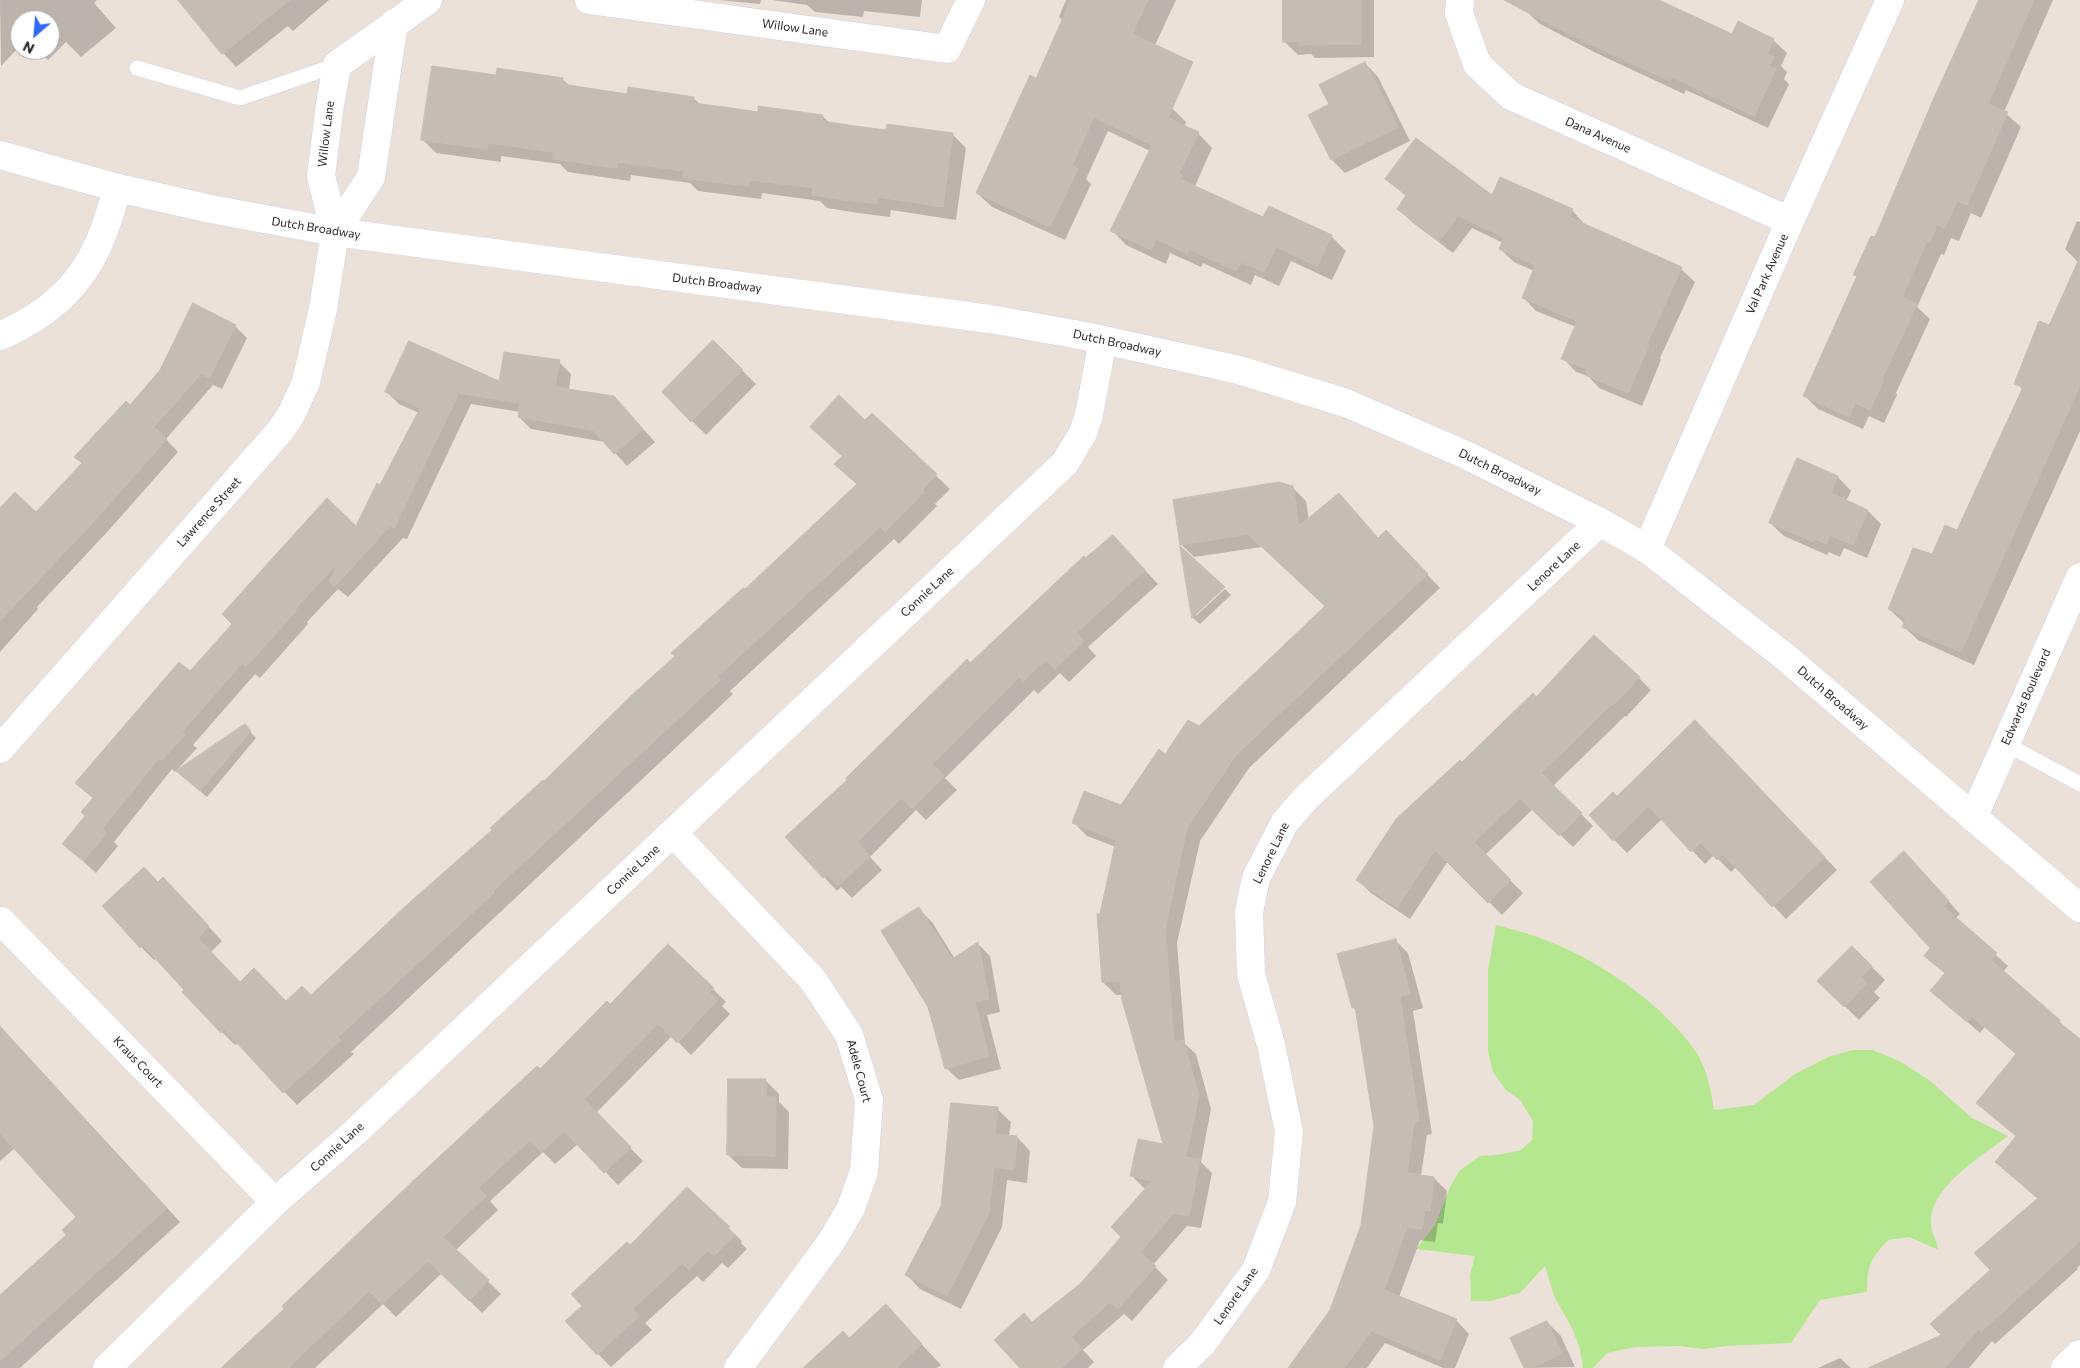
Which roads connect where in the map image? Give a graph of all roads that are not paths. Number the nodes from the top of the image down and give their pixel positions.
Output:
1 (428, 0) edge
2 (589, 0) edge
3 (971, 0) edge
4 (1460, 0) edge
5 (1890, 0) edge
6 (394, 23) junction
7 (337, 64) junction
8 (137, 68) dead end
9 (0, 155) edge
10 (118, 188) junction
11 (1790, 221) junction
12 (335, 232) junction
13 (0, 336) edge
14 (1103, 340) junction
15 (1600, 522) junction
16 (1647, 549) junction
17 (2080, 577) edge
18 (2006, 744) junction
19 (0, 749) edge
20 (2080, 784) edge
21 (1973, 818) junction
22 (673, 833) junction
23 (2080, 908) edge
24 (0, 920) edge
25 (274, 1202) junction
26 (2080, 1354) edge
27 (107, 1368) edge
28 (738, 1368) edge
29 (1177, 1368) edge
30 (2065, 1368) edge

1 - 6 street
2 - 3 street, Willow Lane
4 - 11 street, Dana Avenue
5 - 11 street, Val Park Avenue
6 - 7 street
6 - 12 street
7 - 8 lane
7 - 12 street, Willow Lane
9 - 10 street, Dutch Broadway
10 - 12 street, Dutch Broadway
10 - 13 street
11 - 16 street, Val Park Avenue
12 - 14 street, Dutch Broadway
12 - 19 street, Lawrence Street
14 - 15 street, Dutch Broadway
14 - 22 street, Connie Lane
15 - 16 street, Dutch Broadway
15 - 29 street, Lenore Lane
16 - 21 street, Dutch Broadway
17 - 18 street, Edwards Boulevard
18 - 20 lane
18 - 21 street, Edwards Boulevard
21 - 23 street, Dutch Broadway
22 - 25 street, Connie Lane
22 - 28 street, Adele Court
24 - 25 street, Kraus Court
25 - 27 street, Connie Lane
26 - 30 street

